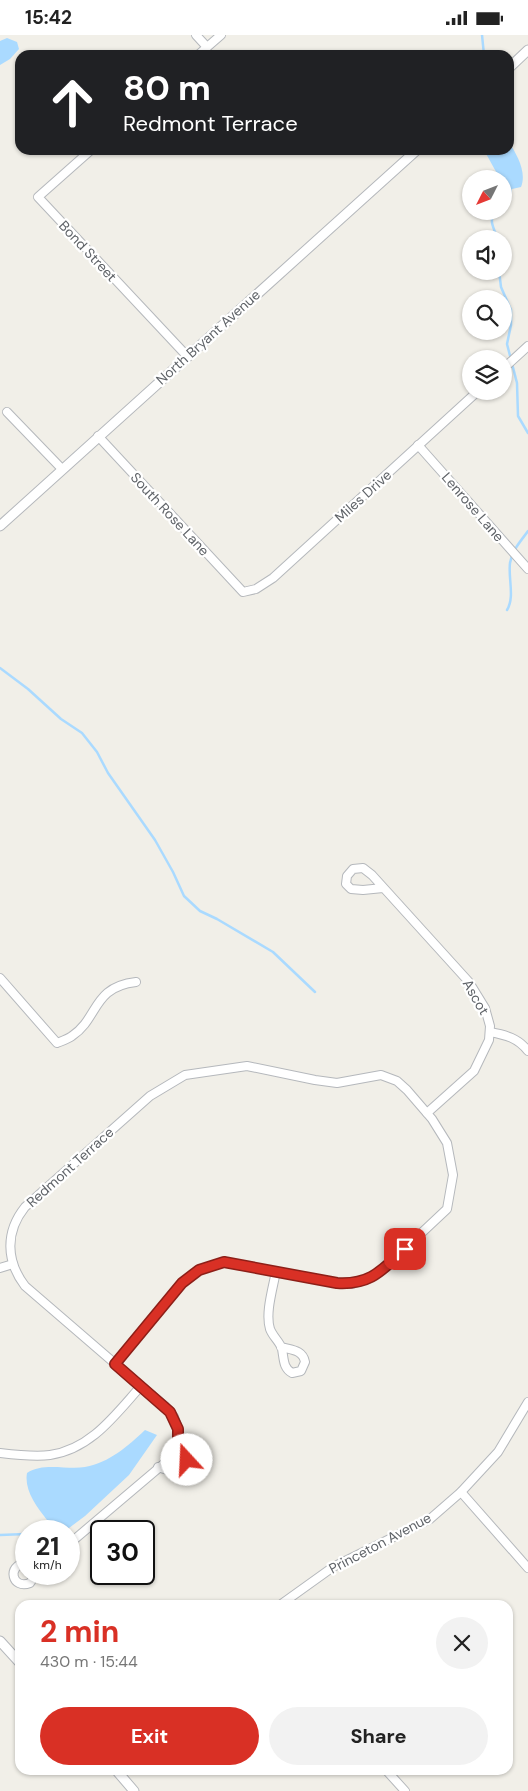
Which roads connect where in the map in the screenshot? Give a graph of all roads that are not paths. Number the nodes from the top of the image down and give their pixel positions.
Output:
1 (196, 35) edge
2 (221, 35) edge
3 (207, 47) junction
4 (204, 50) edge
5 (528, 50) edge
6 (514, 63) edge
7 (85, 155) edge
8 (411, 155) edge
9 (528, 346) edge
10 (187, 356) junction
11 (512, 361) edge
12 (468, 400) edge
13 (7, 411) dead end
14 (98, 436) junction
15 (418, 445) junction
16 (62, 469) junction
17 (0, 526) edge
18 (528, 569) edge
19 (243, 592) joint
20 (383, 888) junction
21 (0, 978) edge
22 (136, 981) dead end
23 (490, 1032) junction
24 (528, 1051) edge
25 (427, 1113) junction
26 (13, 1264) junction
27 (0, 1268) edge
28 (276, 1271) junction
29 (281, 1347) dead end
30 (115, 1364) junction
31 (140, 1386) junction
32 (528, 1402) edge
33 (178, 1443) junction
34 (0, 1453) edge
35 (158, 1467) junction
36 (461, 1492) junction
37 (80, 1534) edge
38 (528, 1568) edge
39 (287, 1600) edge
40 (0, 1641) edge
41 (15, 1658) edge
42 (120, 1775) edge
43 (391, 1775) edge
44 (134, 1791) edge
45 (406, 1791) edge

1 - 3 street
2 - 3 street
3 - 4 street
5 - 6 street
7 - 10 street, Bond Street
8 - 10 street, North Bryant Avenue
9 - 11 street
10 - 14 street, North Bryant Avenue
12 - 15 street, Miles Drive
13 - 16 street
14 - 16 street, North Bryant Avenue
14 - 19 street, South Rose Lane
15 - 18 street, Lenrose Lane
15 - 19 street, Miles Drive
16 - 17 street, North Bryant Avenue
20 - 20 street, Ascot
20 - 23 street, Ascot
21 - 22 street
23 - 24 street
23 - 25 street, Ascot
25 - 26 street, Redmont Terrace
25 - 28 street, Redmont Terrace
26 - 27 street
26 - 30 street, Redmont Terrace
28 - 29 street
28 - 30 street, Redmont Terrace
30 - 31 street, Redmont Terrace
31 - 33 street, Redmont Terrace
31 - 34 street
32 - 36 street, Princeton Avenue
33 - 35 street
33 - 35 street, Redmont Terrace
35 - 37 street
36 - 38 street
36 - 39 street, Princeton Avenue
40 - 41 street
42 - 44 street
43 - 45 street

